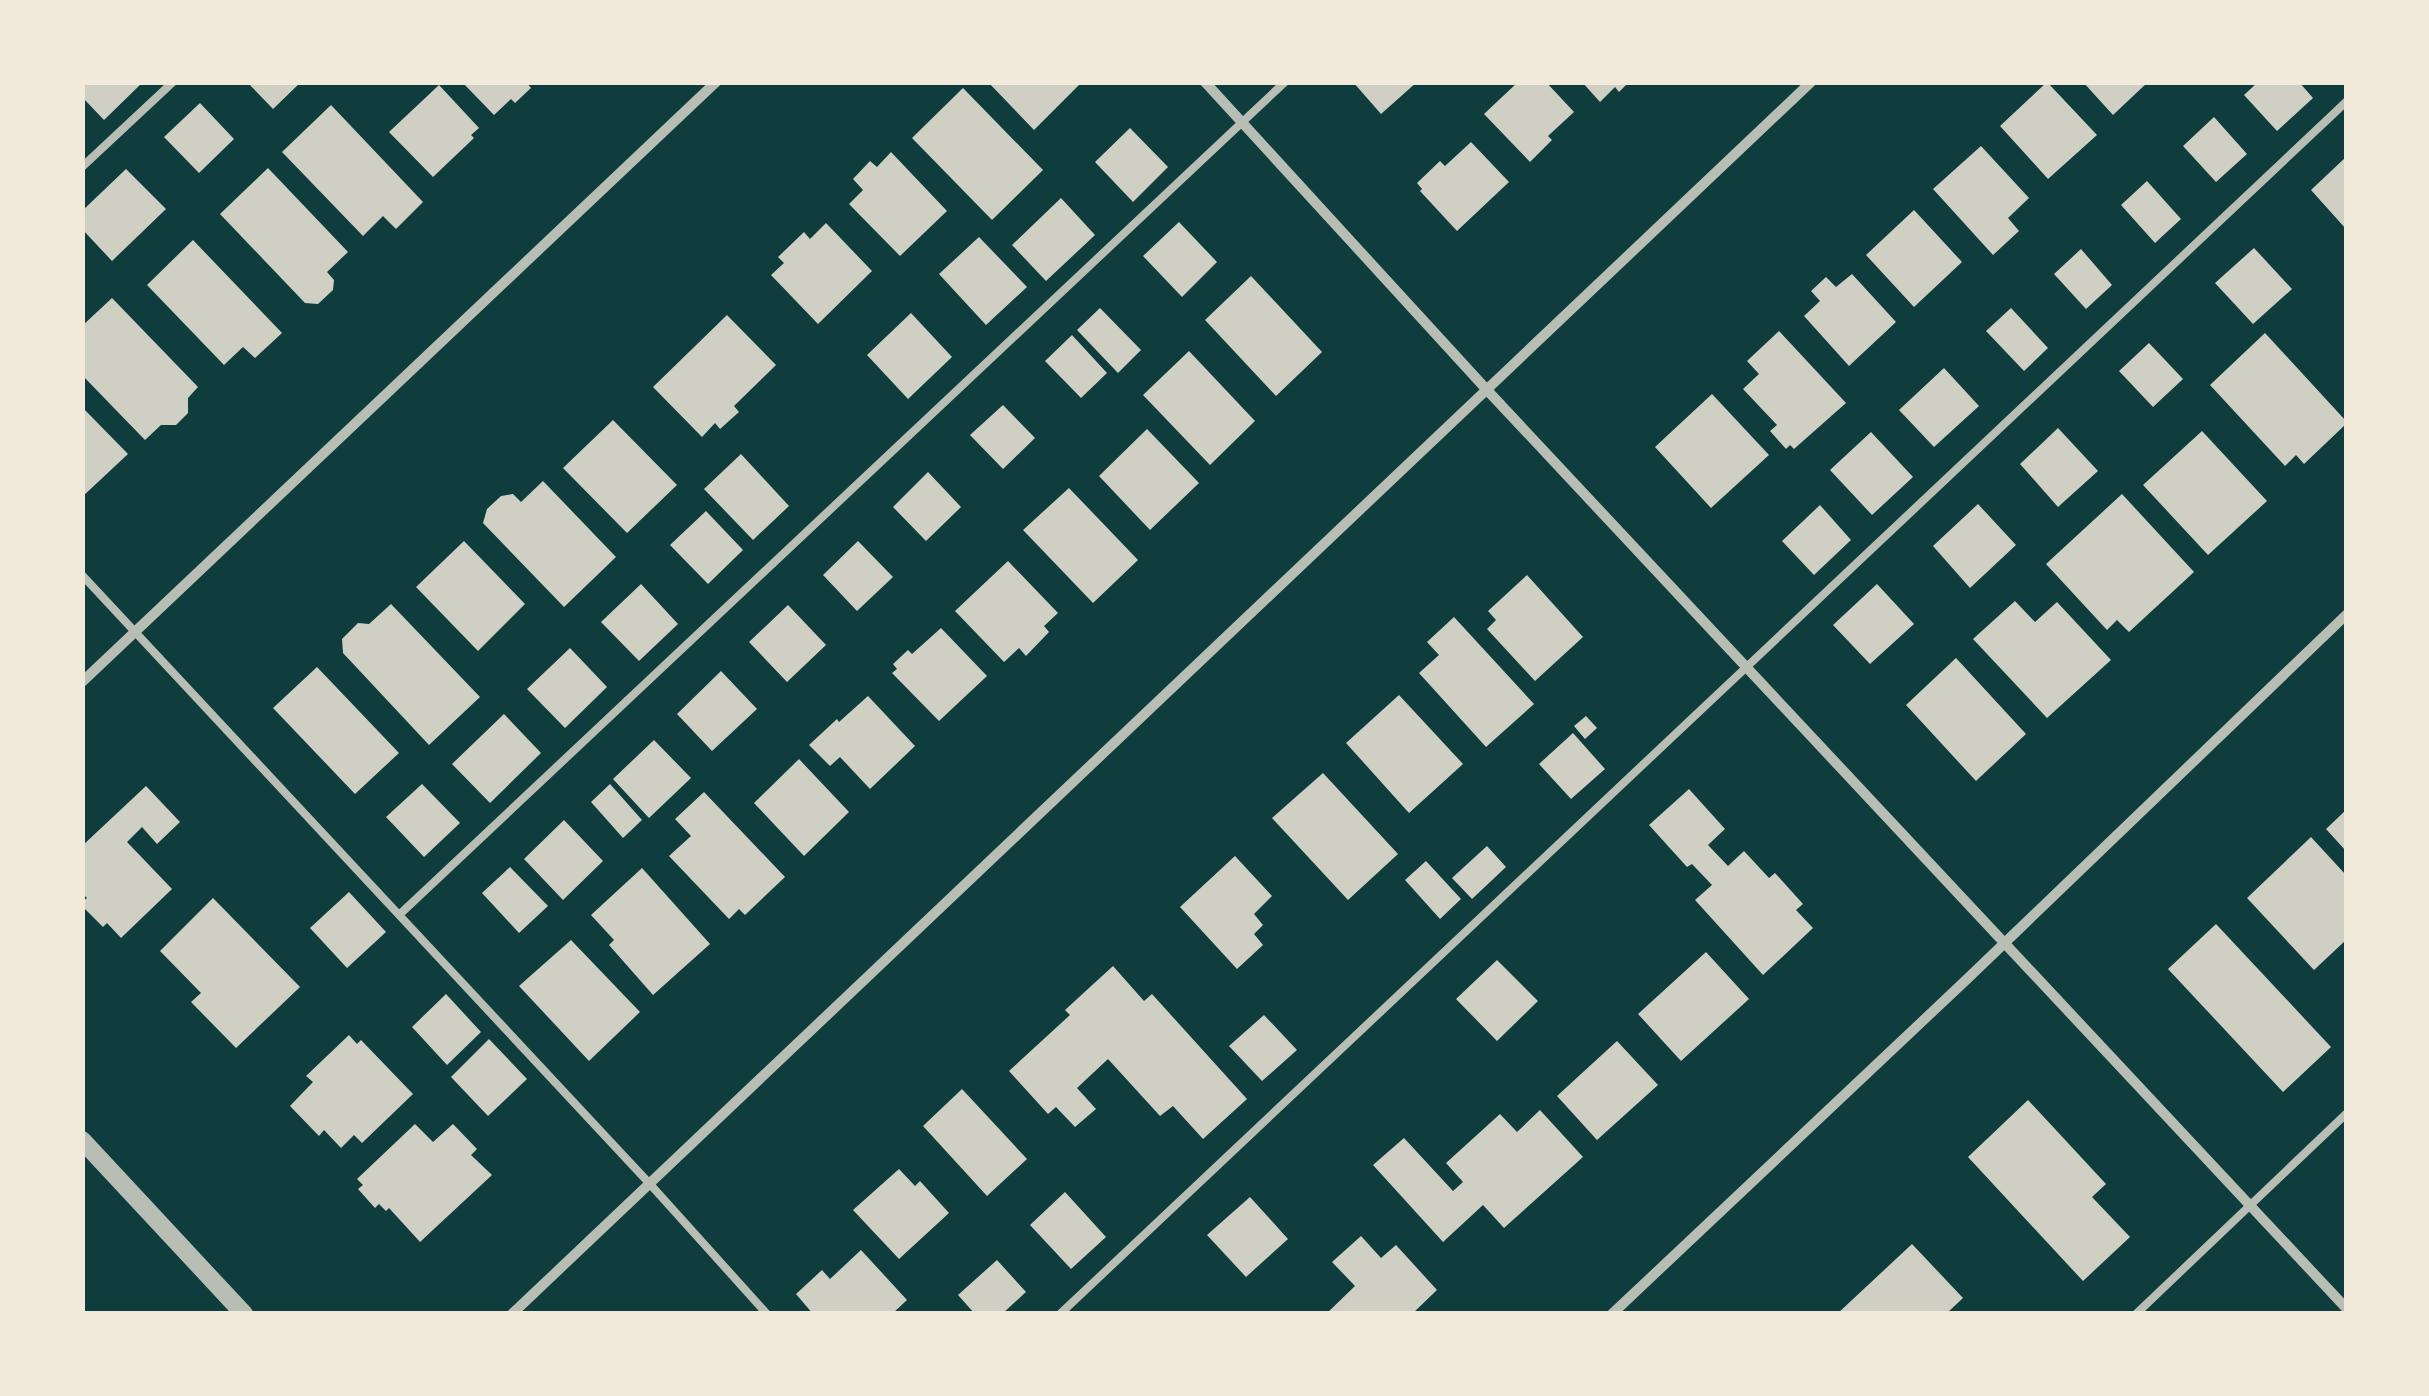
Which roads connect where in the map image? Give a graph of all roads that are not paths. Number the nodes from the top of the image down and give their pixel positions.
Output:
1 (173, 82) edge
2 (716, 82) edge
3 (1205, 82) edge
4 (1286, 82) edge
5 (1812, 82) edge
6 (2346, 102) edge
7 (1242, 124) junction
8 (82, 167) edge
9 (1487, 390) junction
10 (82, 575) edge
11 (2346, 615) edge
12 (135, 632) junction
13 (1745, 668) junction
14 (82, 682) edge
15 (399, 915) junction
16 (2005, 942) junction
17 (2346, 1114) edge
18 (82, 1140) edge
19 (649, 1183) junction
20 (2250, 1206) junction
21 (2346, 1308) edge
22 (244, 1314) edge
23 (512, 1314) edge
24 (767, 1314) edge
25 (1060, 1314) edge
26 (1612, 1314) edge
27 (2136, 1314) edge

1 - 8 lane
2 - 12 street
3 - 7 street
4 - 7 lane
5 - 9 street
6 - 13 lane
7 - 9 street
7 - 15 lane
9 - 13 street
9 - 19 street
10 - 12 lane
11 - 16 street
12 - 14 street
12 - 15 lane
13 - 16 street
13 - 25 lane
15 - 19 lane
16 - 20 street
16 - 26 street
17 - 20 lane
18 - 22 street
19 - 23 street
19 - 24 lane
20 - 21 street
20 - 27 lane

